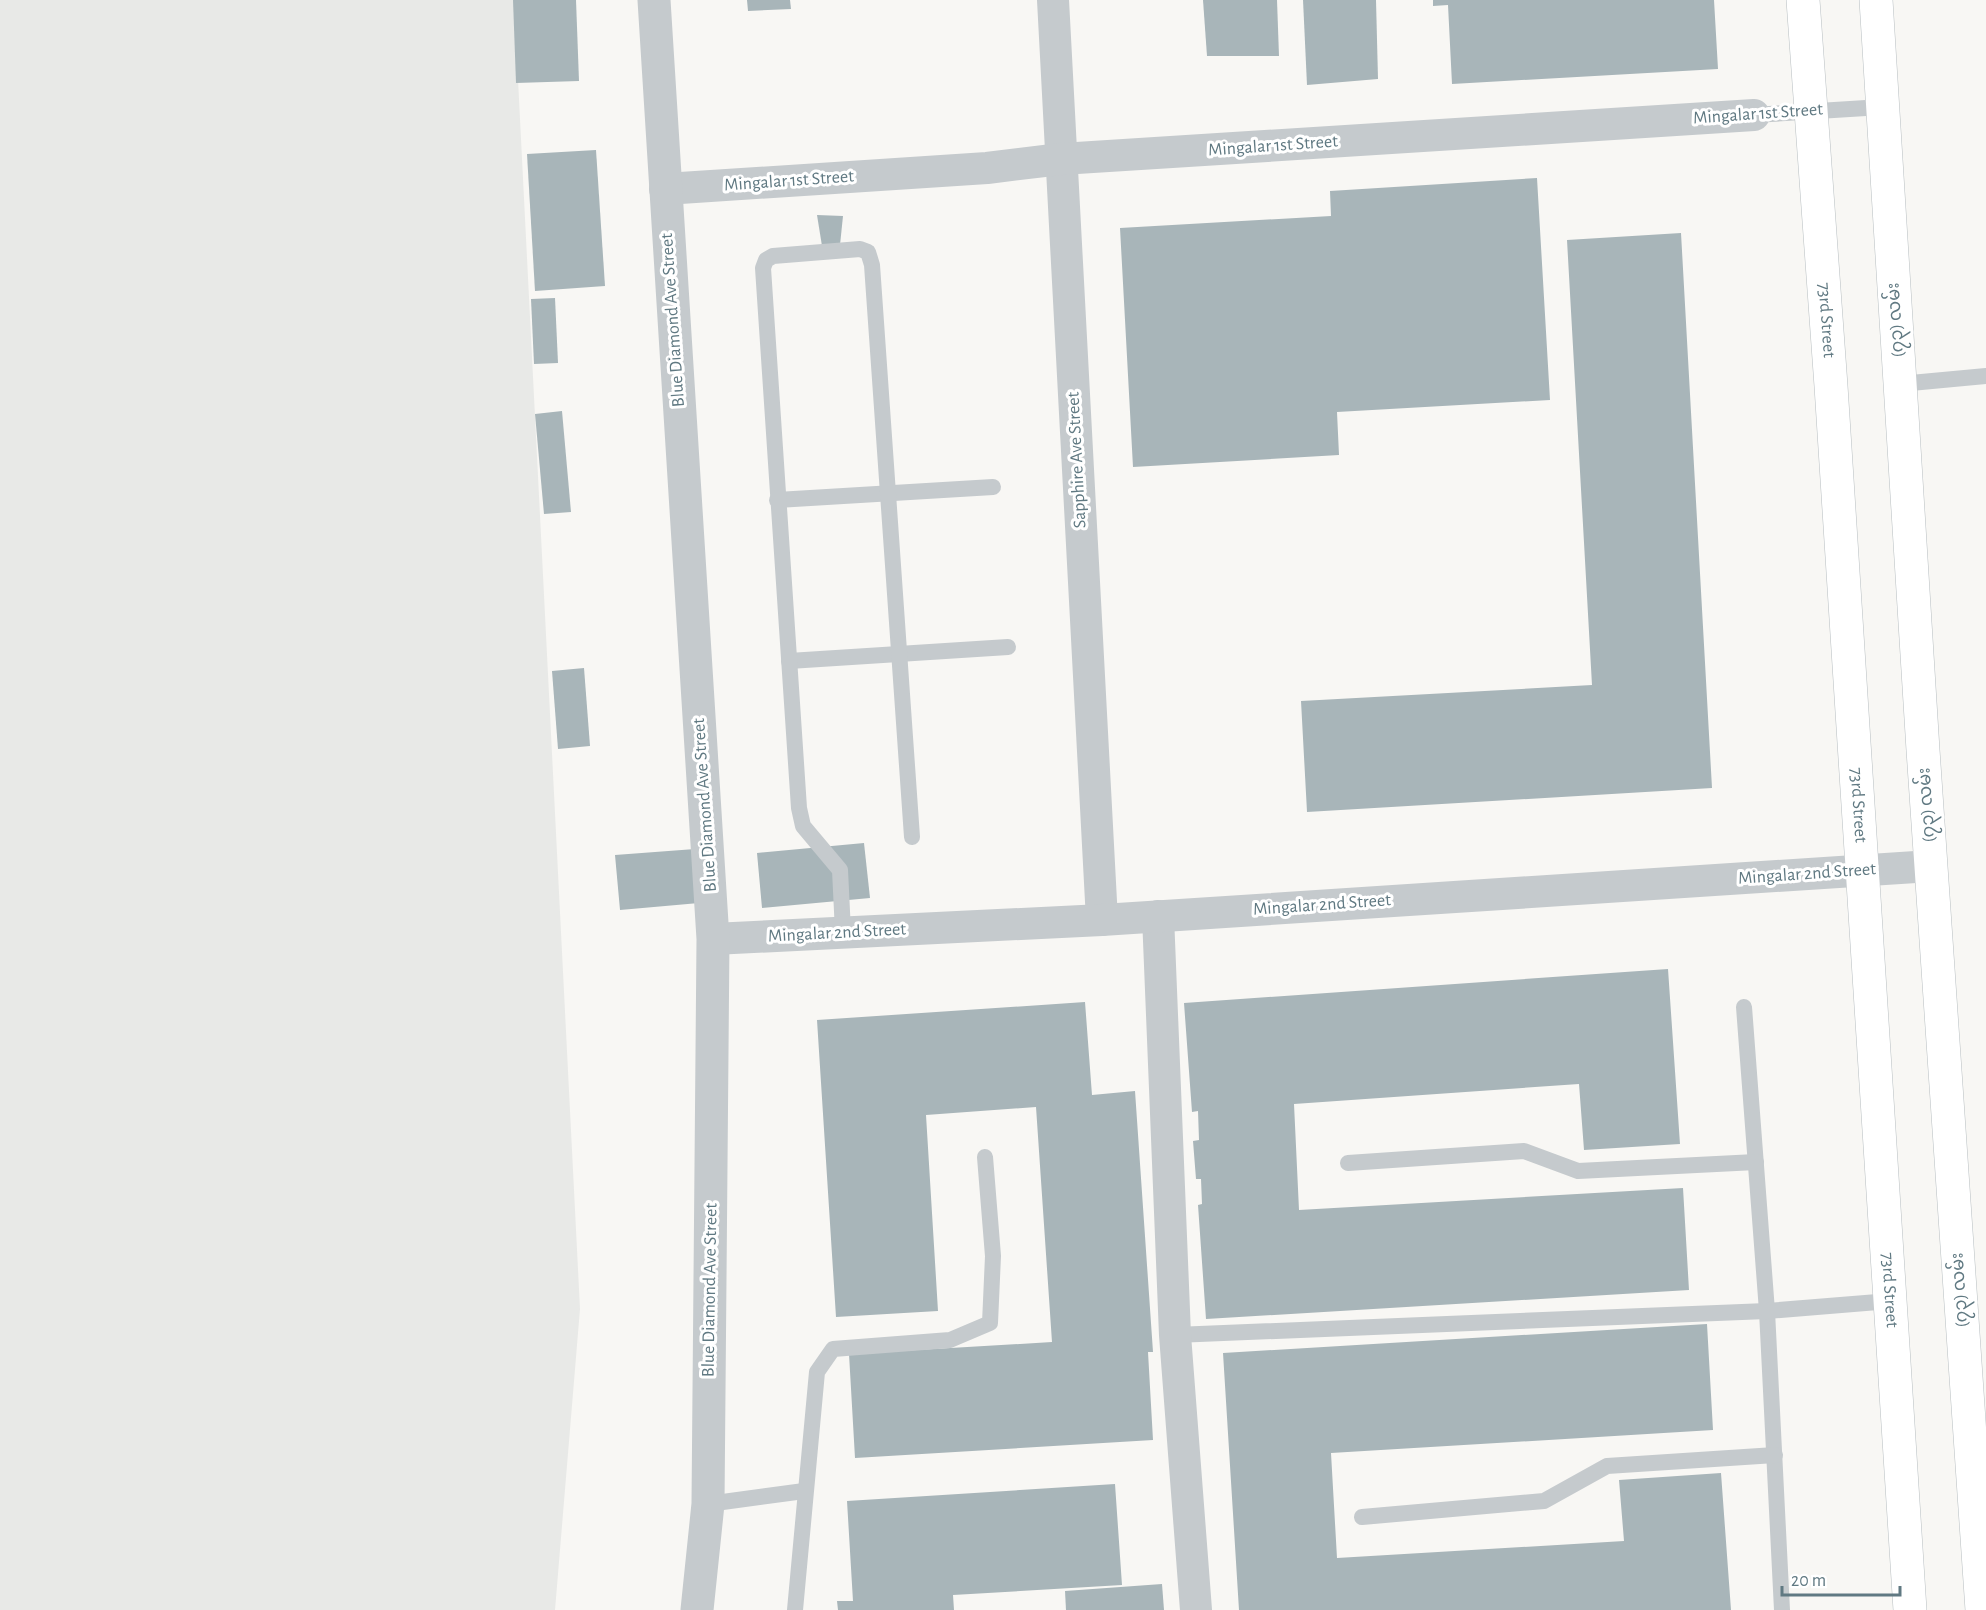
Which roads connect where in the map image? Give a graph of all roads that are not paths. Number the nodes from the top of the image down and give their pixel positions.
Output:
1 (654, 0) edge
2 (1053, 0) edge
3 (1803, 0) edge
4 (1876, 0) edge
5 (1882, 107) junction
6 (1810, 110) junction
7 (1754, 115) joint
8 (1061, 159) junction
9 (665, 189) junction
10 (1986, 376) edge
11 (1900, 384) junction
12 (993, 487) dead end
13 (889, 493) junction
14 (777, 500) junction
15 (1008, 647) dead end
16 (900, 654) junction
17 (789, 661) junction
18 (912, 837) dead end
19 (1931, 866) junction
20 (1862, 871) junction
21 (1158, 916) junction
22 (1102, 920) junction
23 (843, 932) junction
24 (713, 939) junction
25 (1744, 1006) dead end
26 (985, 1157) dead end
27 (1756, 1162) junction
28 (1348, 1163) dead end
29 (1890, 1301) junction
30 (1767, 1311) junction
31 (1174, 1335) junction
32 (1775, 1455) junction
33 (804, 1491) junction
34 (708, 1504) junction
35 (1362, 1517) dead end
36 (697, 1610) edge
37 (795, 1610) edge
38 (1196, 1610) edge
39 (1782, 1610) edge
40 (1910, 1610) edge
41 (1982, 1610) edge

1 - 9 street, Blue Diamond Ave Street
2 - 8 street, Sapphire Ave Street
3 - 6 main road, 73rd Street
4 - 5 main road, (၇၃) လမ်း
5 - 6 lane, Mingalar 1st Street
5 - 11 main road, (၇၃) လမ်း
6 - 7 lane, Mingalar 1st Street
6 - 20 main road, 73rd Street
7 - 8 street, Mingalar 1st Street
8 - 9 street, Mingalar 1st Street
8 - 22 street, Sapphire Ave Street
9 - 24 street, Blue Diamond Ave Street
10 - 11 lane
11 - 19 main road, (၇၃) လမ်း
12 - 13 lane
13 - 14 lane
13 - 14 lane
13 - 16 lane
14 - 17 lane
15 - 16 lane
16 - 17 lane
16 - 18 lane
17 - 23 lane
19 - 20 street, Mingalar 2nd Street
19 - 41 main road, (၇၃) လမ်း
20 - 21 street, Mingalar 2nd Street
20 - 29 main road, 73rd Street
21 - 22 street, Mingalar 2nd Street
21 - 31 street
22 - 23 street, Mingalar 2nd Street
23 - 24 street, Mingalar 2nd Street
24 - 34 street, Blue Diamond Ave Street
25 - 27 lane
26 - 33 lane
27 - 28 lane
27 - 30 lane
29 - 30 lane
29 - 40 main road, 73rd Street
30 - 31 lane
30 - 32 lane
31 - 38 street
32 - 35 lane
32 - 39 lane
33 - 34 lane
33 - 37 lane
34 - 36 street, Blue Diamond Ave Street

